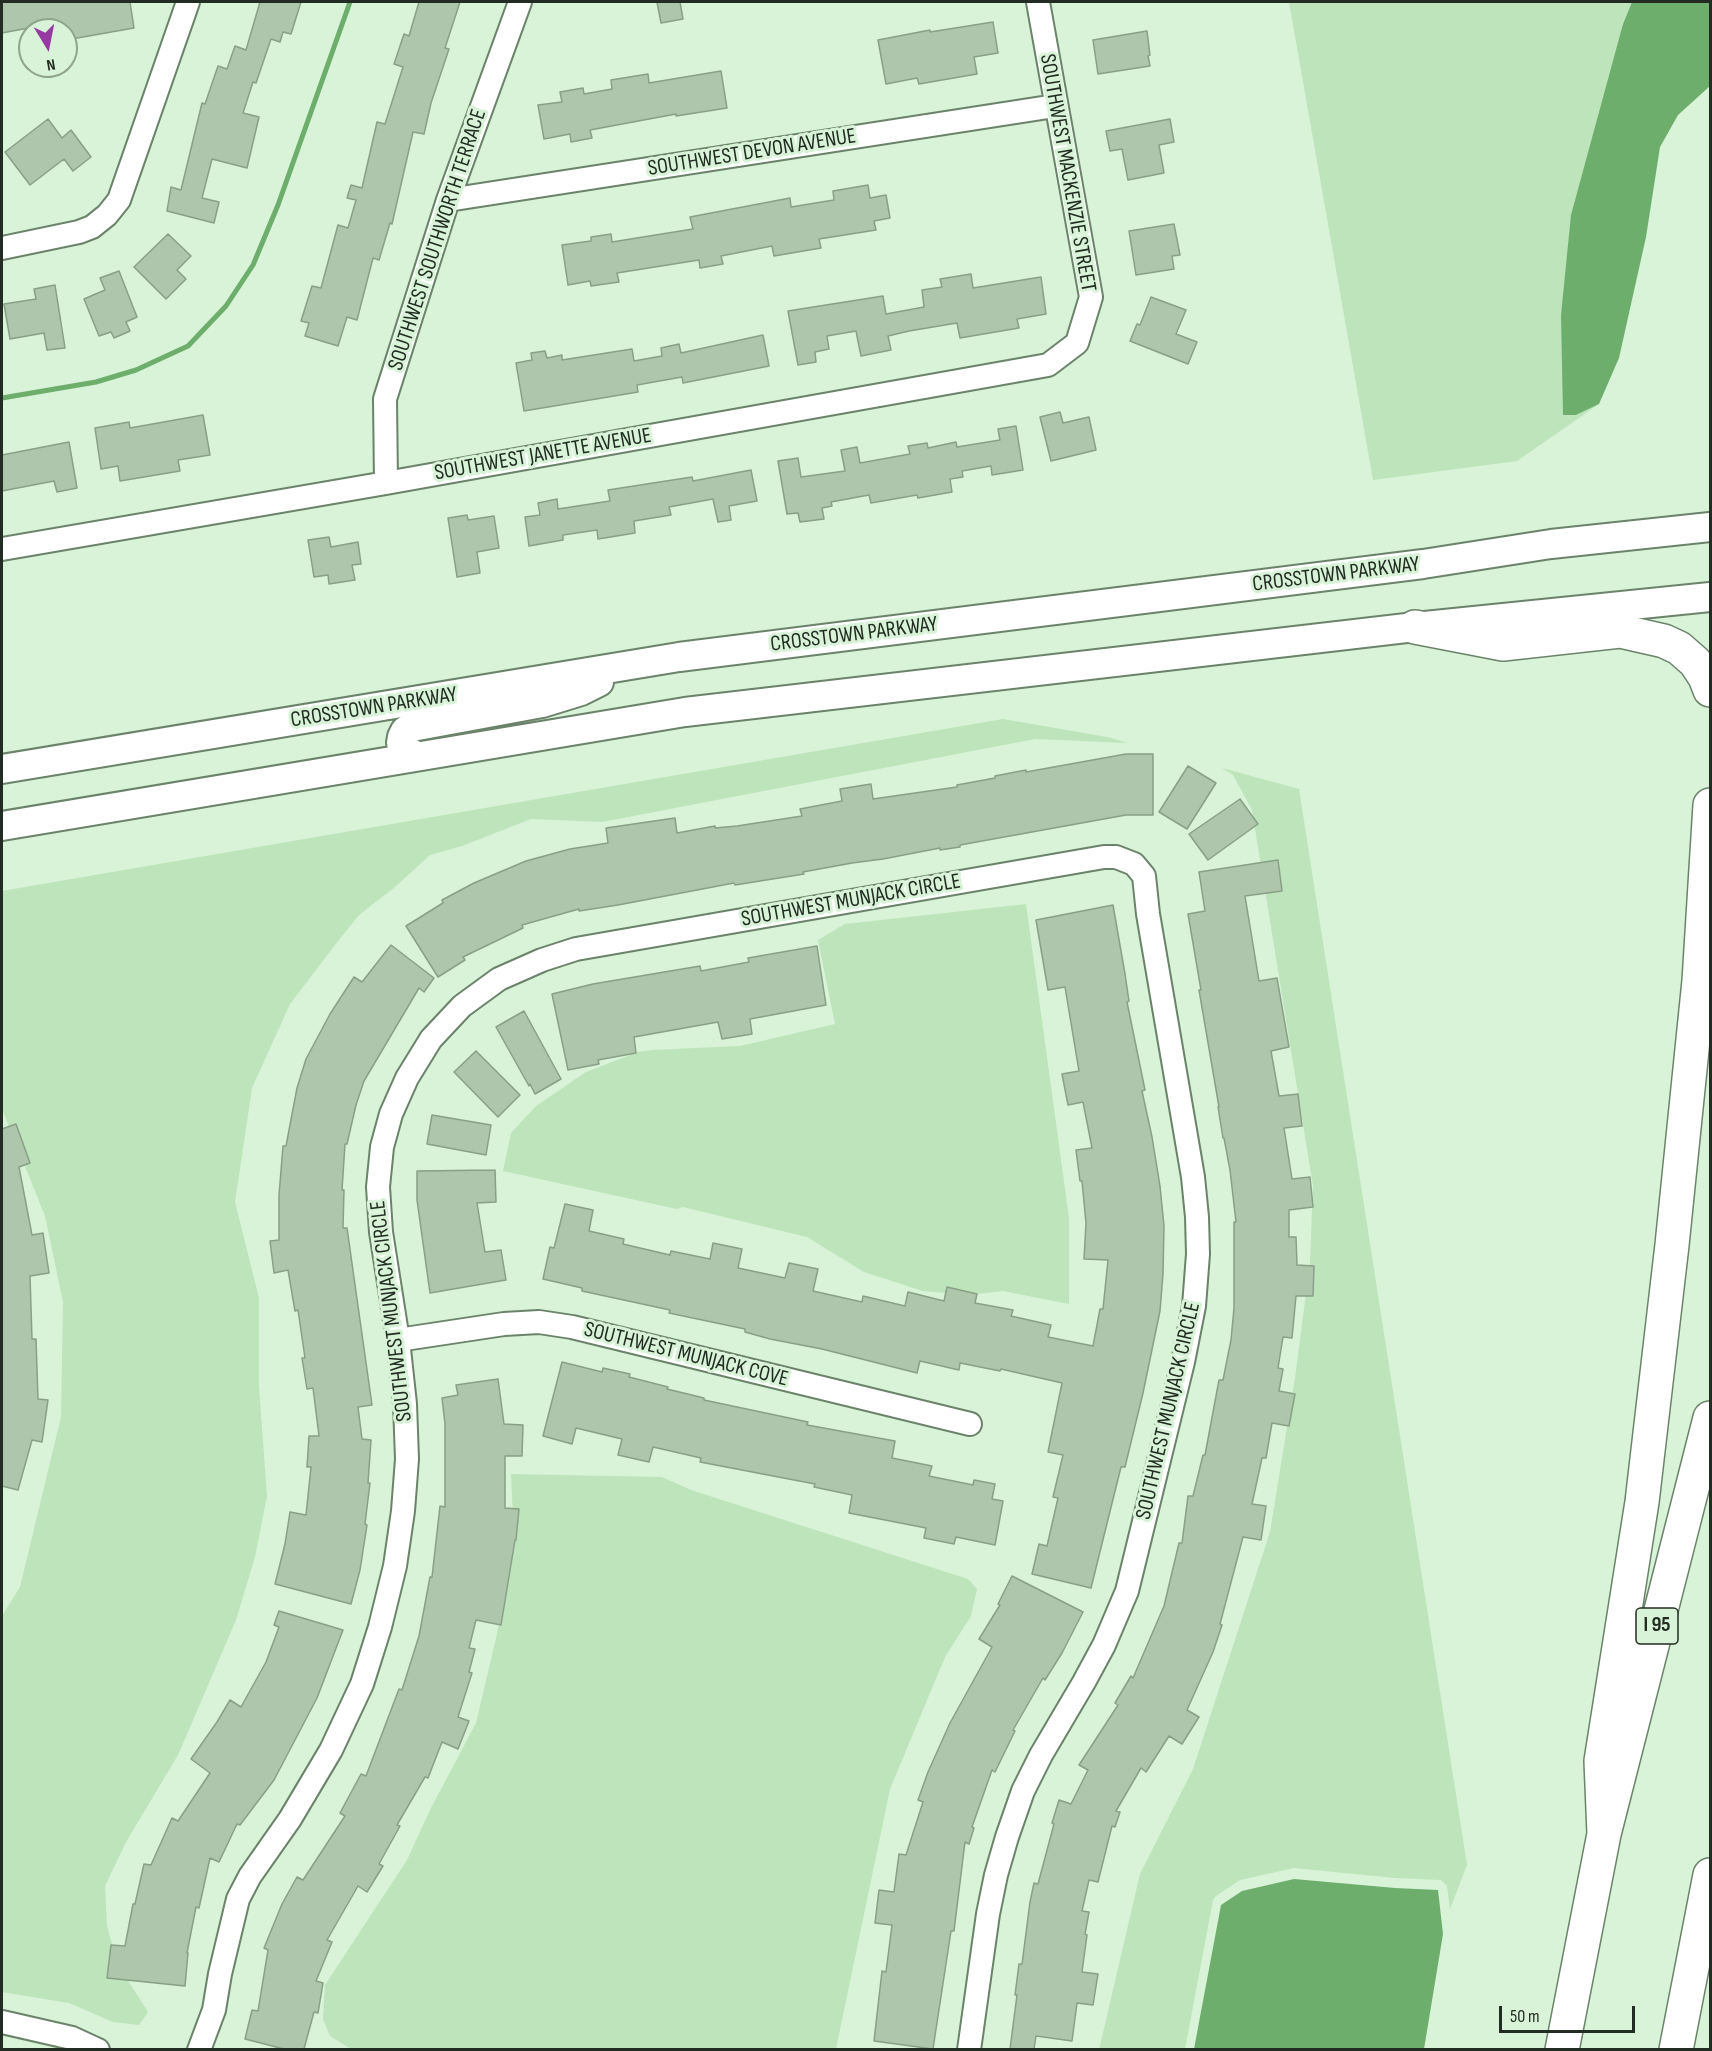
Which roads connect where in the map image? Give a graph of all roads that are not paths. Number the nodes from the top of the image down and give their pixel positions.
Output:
1 (188, 2) edge
2 (520, 2) edge
3 (1038, 2) edge
4 (1055, 106) junction
5 (448, 200) junction
6 (2, 248) edge
7 (1077, 343) joint
8 (386, 483) junction
9 (1710, 526) edge
10 (2, 549) edge
11 (1710, 597) edge
12 (1415, 627) junction
13 (633, 665) junction
14 (1710, 690) edge
15 (417, 756) junction
16 (2, 770) edge
17 (1710, 805) edge
18 (2, 826) edge
19 (398, 1340) junction
20 (1710, 1418) edge
21 (970, 1424) dead end
22 (1604, 1834) junction
23 (1710, 1875) edge
24 (2, 2022) edge
25 (98, 2049) edge
26 (199, 2049) edge
27 (969, 2049) edge
28 (1562, 2049) edge
29 (1676, 2049) edge

1 - 6 street
2 - 5 street, SOUTHWEST SOUTHWORTH TERRACE
3 - 4 street, SOUTHWEST MACKENZIE STREET
4 - 5 street, SOUTHWEST DEVON AVENUE
4 - 7 street, SOUTHWEST MACKENZIE STREET
5 - 8 street, SOUTHWEST SOUTHWORTH TERRACE
7 - 8 street, SOUTHWEST JANETTE AVENUE
8 - 10 street, SOUTHWEST JANETTE AVENUE
9 - 13 main road, CROSSTOWN PARKWAY
11 - 12 main road
12 - 14 highway
12 - 15 main road
13 - 15 main road
13 - 16 main road, CROSSTOWN PARKWAY
15 - 18 main road
17 - 22 highway
19 - 21 street, SOUTHWEST MUNJACK COVE
19 - 26 street, SOUTHWEST MUNJACK CIRCLE
19 - 27 street, SOUTHWEST MUNJACK CIRCLE
20 - 22 highway, I 95
22 - 28 highway, I 95
23 - 29 highway
24 - 25 street

